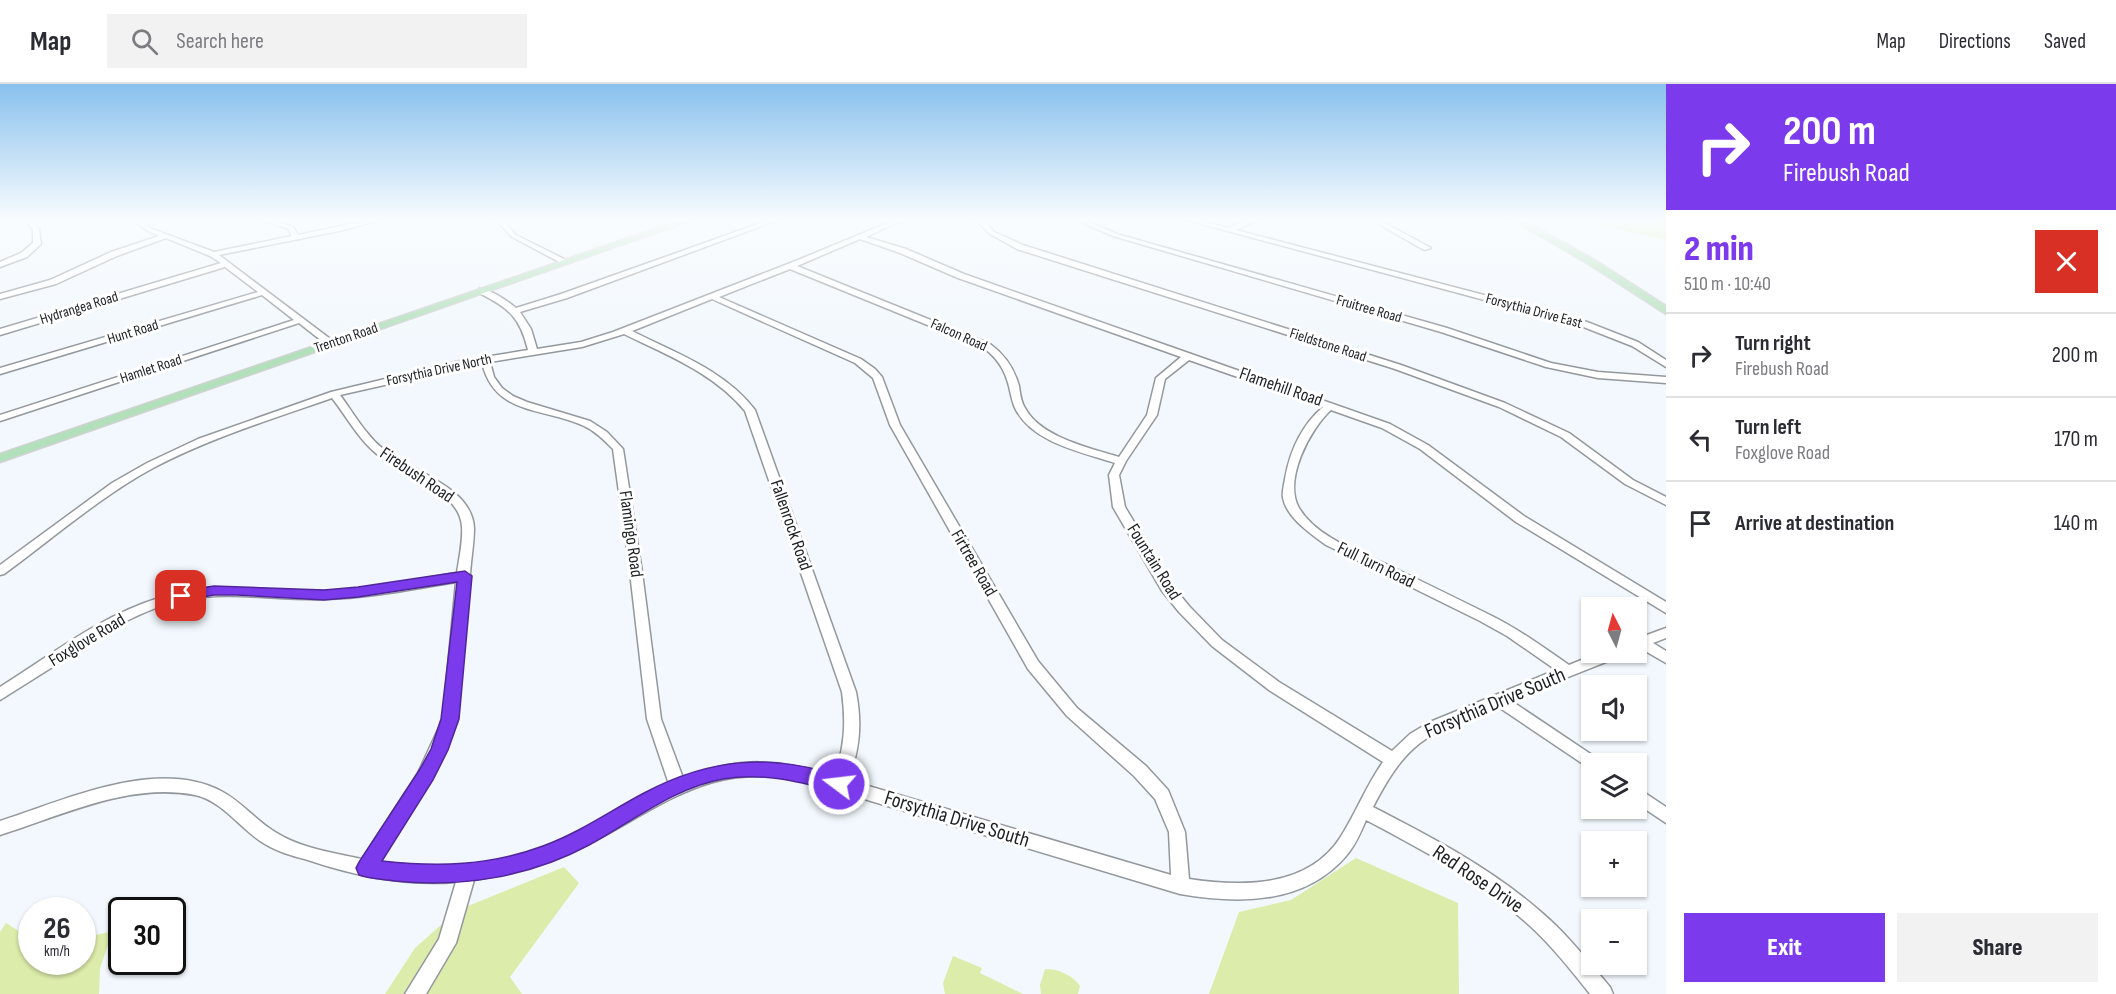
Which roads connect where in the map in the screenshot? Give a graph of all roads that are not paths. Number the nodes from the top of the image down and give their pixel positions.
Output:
1 (98, 261) edge
2 (223, 261) edge
3 (660, 261) edge
4 (800, 261) edge
5 (927, 261) edge
6 (1065, 261) edge
7 (1207, 261) edge
8 (1346, 261) edge
9 (1590, 261) edge
10 (566, 262) edge
11 (227, 264) junction
12 (789, 266) junction
13 (482, 291) junction
14 (265, 292) junction
15 (711, 296) junction
16 (0, 297) edge
17 (517, 310) junction
18 (1666, 311) edge
19 (301, 320) junction
20 (625, 331) junction
21 (0, 332) edge
22 (330, 343) junction
23 (533, 352) junction
24 (1190, 355) junction
25 (485, 359) junction
26 (1666, 364) edge
27 (0, 371) edge
28 (1666, 380) edge
29 (334, 394) junction
30 (1331, 405) junction
31 (0, 418) edge
32 (0, 458) edge
33 (1121, 460) junction
34 (1666, 502) edge
35 (0, 571) edge
36 (465, 576) junction
37 (1666, 608) edge
38 (1666, 633) edge
39 (1647, 640) edge
40 (1647, 647) edge
41 (1666, 658) edge
42 (1588, 663) edge
43 (1568, 671) junction
44 (0, 694) edge
45 (1498, 699) junction
46 (1581, 756) edge
47 (1394, 760) junction
48 (839, 784) junction
49 (678, 786) junction
50 (1647, 802) edge
51 (1363, 810) junction
52 (1666, 816) edge
53 (0, 828) edge
54 (366, 868) junction
55 (467, 873) junction
56 (1180, 886) junction
57 (415, 994) edge
58 (1603, 994) edge

1 - 16 street
2 - 11 street
3 - 17 street
4 - 12 street, Forsythia Drive North
5 - 24 street, Flamehill Road
6 - 34 street, Fieldstone Road
7 - 28 street, Fruitree Road
8 - 26 street, Forsythia Drive East
9 - 18 main road
10 - 13 main road, Trenton Road
11 - 14 street
11 - 21 street, Hydrangea Road
12 - 15 street, Forsythia Drive North
12 - 33 street, Falcon Road
13 - 17 street
13 - 22 main road, Trenton Road
14 - 19 street
14 - 27 street, Hunt Road
15 - 20 street, Forsythia Drive North
15 - 56 street, Firtree Road
17 - 23 street
19 - 22 street
19 - 31 street, Hamlet Road
20 - 23 street, Forsythia Drive North
20 - 48 street, Fallenrock Road
22 - 32 main road, Trenton Road
23 - 25 street, Forsythia Drive North
24 - 30 street, Flamehill Road
24 - 33 street, Fountain Road
25 - 29 street, Forsythia Drive North
25 - 49 street, Flamingo Road
29 - 35 street, Forsythia Drive North
29 - 36 street, Firebush Road
30 - 37 street, Flamehill Road
30 - 43 street, Full Turn Road
33 - 47 street, Fountain Road
36 - 44 street, Foxglove Road
36 - 54 street, Firebush Road
38 - 39 street
40 - 41 street
42 - 43 street, Forsythia Drive South
43 - 45 street, Forsythia Drive South
45 - 46 street
45 - 47 street, Forsythia Drive South
47 - 51 street, Forsythia Drive South
48 - 49 street, Forsythia Drive South
48 - 56 street, Forsythia Drive South
49 - 55 street, Forsythia Drive South
50 - 52 street
51 - 56 street, Forsythia Drive South
51 - 58 street, Red Rose Drive
53 - 54 street, Forsythia Drive South
54 - 55 street, Forsythia Drive South
55 - 57 street

